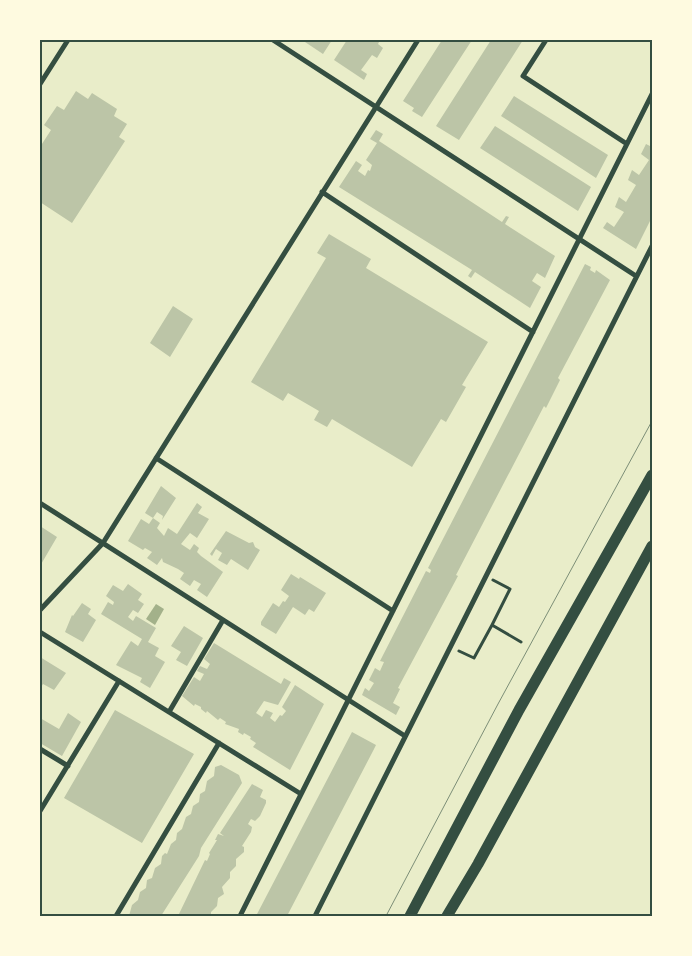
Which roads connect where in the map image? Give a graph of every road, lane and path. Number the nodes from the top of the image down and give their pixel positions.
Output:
1 (68, 40) edge
2 (273, 40) edge
3 (418, 40) edge
4 (546, 40) edge
5 (40, 84) edge
6 (652, 94) edge
7 (376, 107) junction
8 (627, 144) junction
9 (322, 192) junction
10 (579, 239) junction
11 (652, 246) edge
12 (636, 276) junction
13 (533, 332) junction
14 (156, 458) junction
15 (652, 475) edge
16 (40, 503) edge
17 (103, 543) junction
18 (652, 546) edge
19 (485, 577) junction
20 (40, 610) edge
21 (393, 611) junction
22 (223, 620) junction
23 (492, 625) junction
24 (40, 632) edge
25 (521, 642) dead end
26 (450, 646) junction
27 (119, 681) junction
28 (348, 700) junction
29 (169, 712) junction
30 (405, 736) junction
31 (219, 743) junction
32 (40, 750) edge
33 (68, 766) junction
34 (302, 794) junction
35 (40, 811) edge
36 (116, 916) edge
37 (240, 916) edge
38 (315, 916) edge
39 (410, 916) edge
40 (447, 916) edge

1 - 5 street
2 - 7 street
3 - 7 street
4 - 8 street
6 - 8 street
7 - 9 street
7 - 10 street
8 - 10 street
9 - 13 street
9 - 14 street
10 - 12 street
10 - 13 street
11 - 12 street
12 - 19 street
13 - 21 street
14 - 17 street
14 - 21 street
15 - 39 main road
16 - 17 street
17 - 20 street
17 - 22 street
18 - 40 main road
19 - 23 path
19 - 26 street
21 - 28 street
22 - 28 street
22 - 29 street
23 - 25 path
23 - 26 path
24 - 27 street
26 - 30 street
27 - 29 street
27 - 33 street
28 - 30 street
28 - 34 street
29 - 31 street
30 - 38 street
31 - 34 street
31 - 36 street
32 - 33 street
33 - 35 street
34 - 37 street

